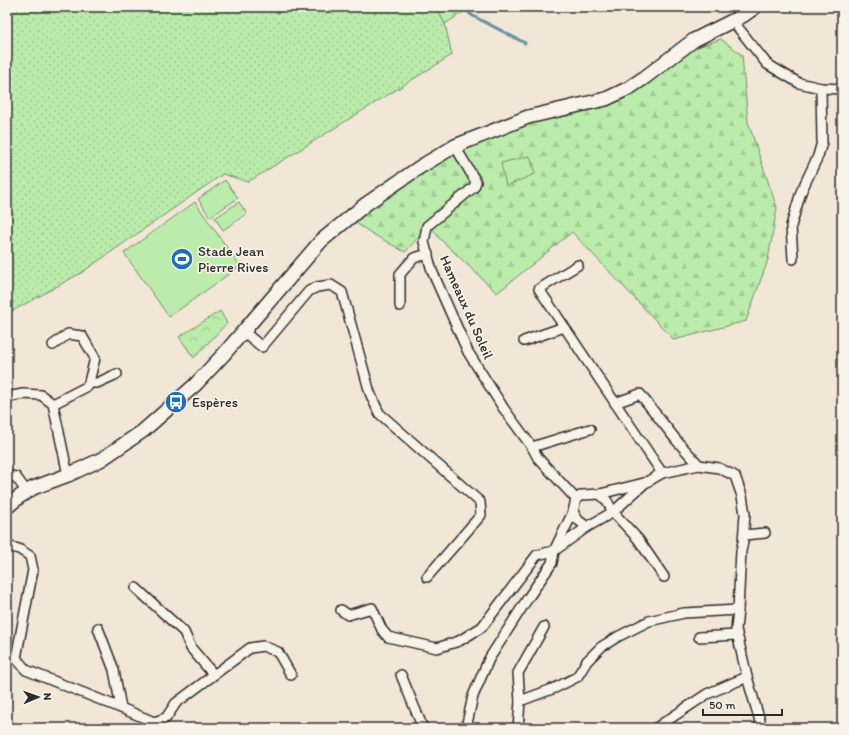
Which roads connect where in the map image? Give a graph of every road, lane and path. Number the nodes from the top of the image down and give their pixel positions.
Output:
1 (755, 7) edge
2 (732, 20) junction
3 (821, 88) junction
4 (842, 89) edge
5 (455, 146) junction
6 (428, 254) junction
7 (793, 259) dead end
8 (578, 265) dead end
9 (400, 306) dead end
10 (564, 327) junction
11 (244, 330) junction
12 (524, 341) dead end
13 (53, 345) dead end
14 (117, 374) dead end
15 (88, 383) junction
16 (7, 397) edge
17 (615, 403) junction
18 (53, 404) junction
19 (590, 429) dead end
20 (532, 447) junction
21 (699, 465) junction
22 (662, 473) junction
23 (68, 475) junction
24 (7, 478) edge
25 (645, 483) junction
26 (27, 492) junction
27 (600, 494) junction
28 (576, 499) junction
29 (7, 507) edge
30 (573, 512) junction
31 (613, 512) junction
32 (587, 527) junction
33 (765, 533) dead end
34 (744, 535) junction
35 (7, 546) edge
36 (554, 551) junction
37 (427, 577) dead end
38 (664, 578) dead end
39 (136, 588) dead end
40 (341, 610) dead end
41 (738, 610) junction
42 (544, 627) dead end
43 (98, 628) dead end
44 (737, 635) junction
45 (699, 637) dead end
46 (213, 674) junction
47 (291, 675) dead end
48 (400, 675) dead end
49 (747, 677) junction
50 (520, 701) junction
51 (121, 708) junction
52 (424, 728) edge
53 (466, 728) edge
54 (518, 728) edge
55 (656, 728) edge
56 (762, 728) edge

1 - 2 street
2 - 3 street
2 - 5 street
3 - 4 street
3 - 7 street
5 - 6 street, Hameaux du Soleil
5 - 11 street
6 - 9 street
6 - 20 street, Hameaux du Soleil
8 - 10 street
10 - 12 street
10 - 17 street
11 - 23 street
11 - 37 street
13 - 15 street
14 - 15 street
15 - 18 street
16 - 18 street
17 - 21 street
17 - 22 street
18 - 23 street
19 - 20 street
20 - 28 street, Hameaux du Soleil
21 - 22 street
21 - 34 street
22 - 25 street
23 - 26 street
24 - 26 street
25 - 27 street
25 - 31 street
26 - 29 street
27 - 28 street
27 - 31 street
28 - 30 street
30 - 32 street
30 - 36 street
31 - 32 street
31 - 38 street
32 - 36 street
33 - 34 street
34 - 41 street
35 - 51 street
36 - 40 street
36 - 53 street
39 - 46 street
41 - 44 street
41 - 50 street
42 - 50 street
43 - 51 street
44 - 45 street
44 - 49 street
46 - 47 street
46 - 51 street
48 - 52 street
49 - 55 street
49 - 56 street
50 - 54 street

